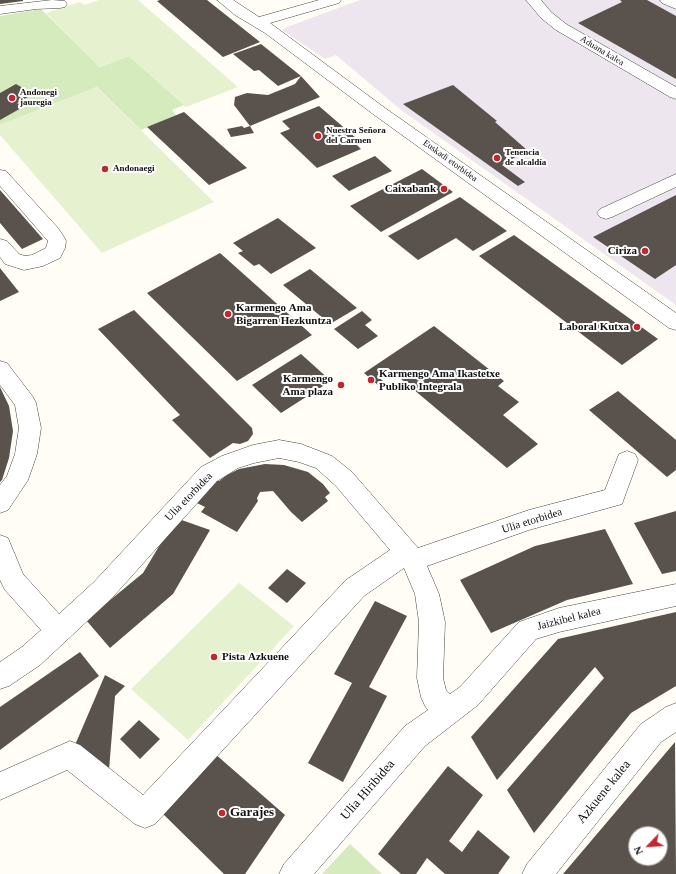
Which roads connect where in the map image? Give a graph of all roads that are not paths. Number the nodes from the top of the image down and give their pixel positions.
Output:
1 (224, 0) edge
2 (533, 0) edge
3 (667, 0) edge
4 (330, 1) edge
5 (60, 4) dead end
6 (676, 5) edge
7 (0, 10) edge
8 (258, 22) junction
9 (676, 94) edge
10 (0, 176) edge
11 (676, 180) edge
12 (606, 213) dead end
13 (0, 245) edge
14 (676, 323) edge
15 (0, 369) edge
16 (627, 460) dead end
17 (0, 503) edge
18 (0, 545) edge
19 (410, 556) junction
20 (676, 595) edge
21 (59, 631) junction
22 (0, 677) edge
23 (448, 711) junction
24 (676, 716) edge
25 (0, 786) edge
26 (294, 874) edge
27 (537, 874) edge

1 - 8 street, Euskadi etorbidea
2 - 9 street, Aduana kalea
3 - 6 street
4 - 8 street
5 - 7 street
8 - 14 street, Euskadi etorbidea
10 - 13 street
11 - 12 street
15 - 17 street
16 - 19 street, Ulia etorbidea
18 - 21 street
19 - 21 street, Ulia etorbidea
19 - 23 street, Ulia etorbidea
19 - 25 street
20 - 23 street, Jaizkibel kalea
21 - 22 street, Ulia etorbidea
23 - 26 street, Ulia Hiribidea
24 - 27 street, Azkuene kalea

